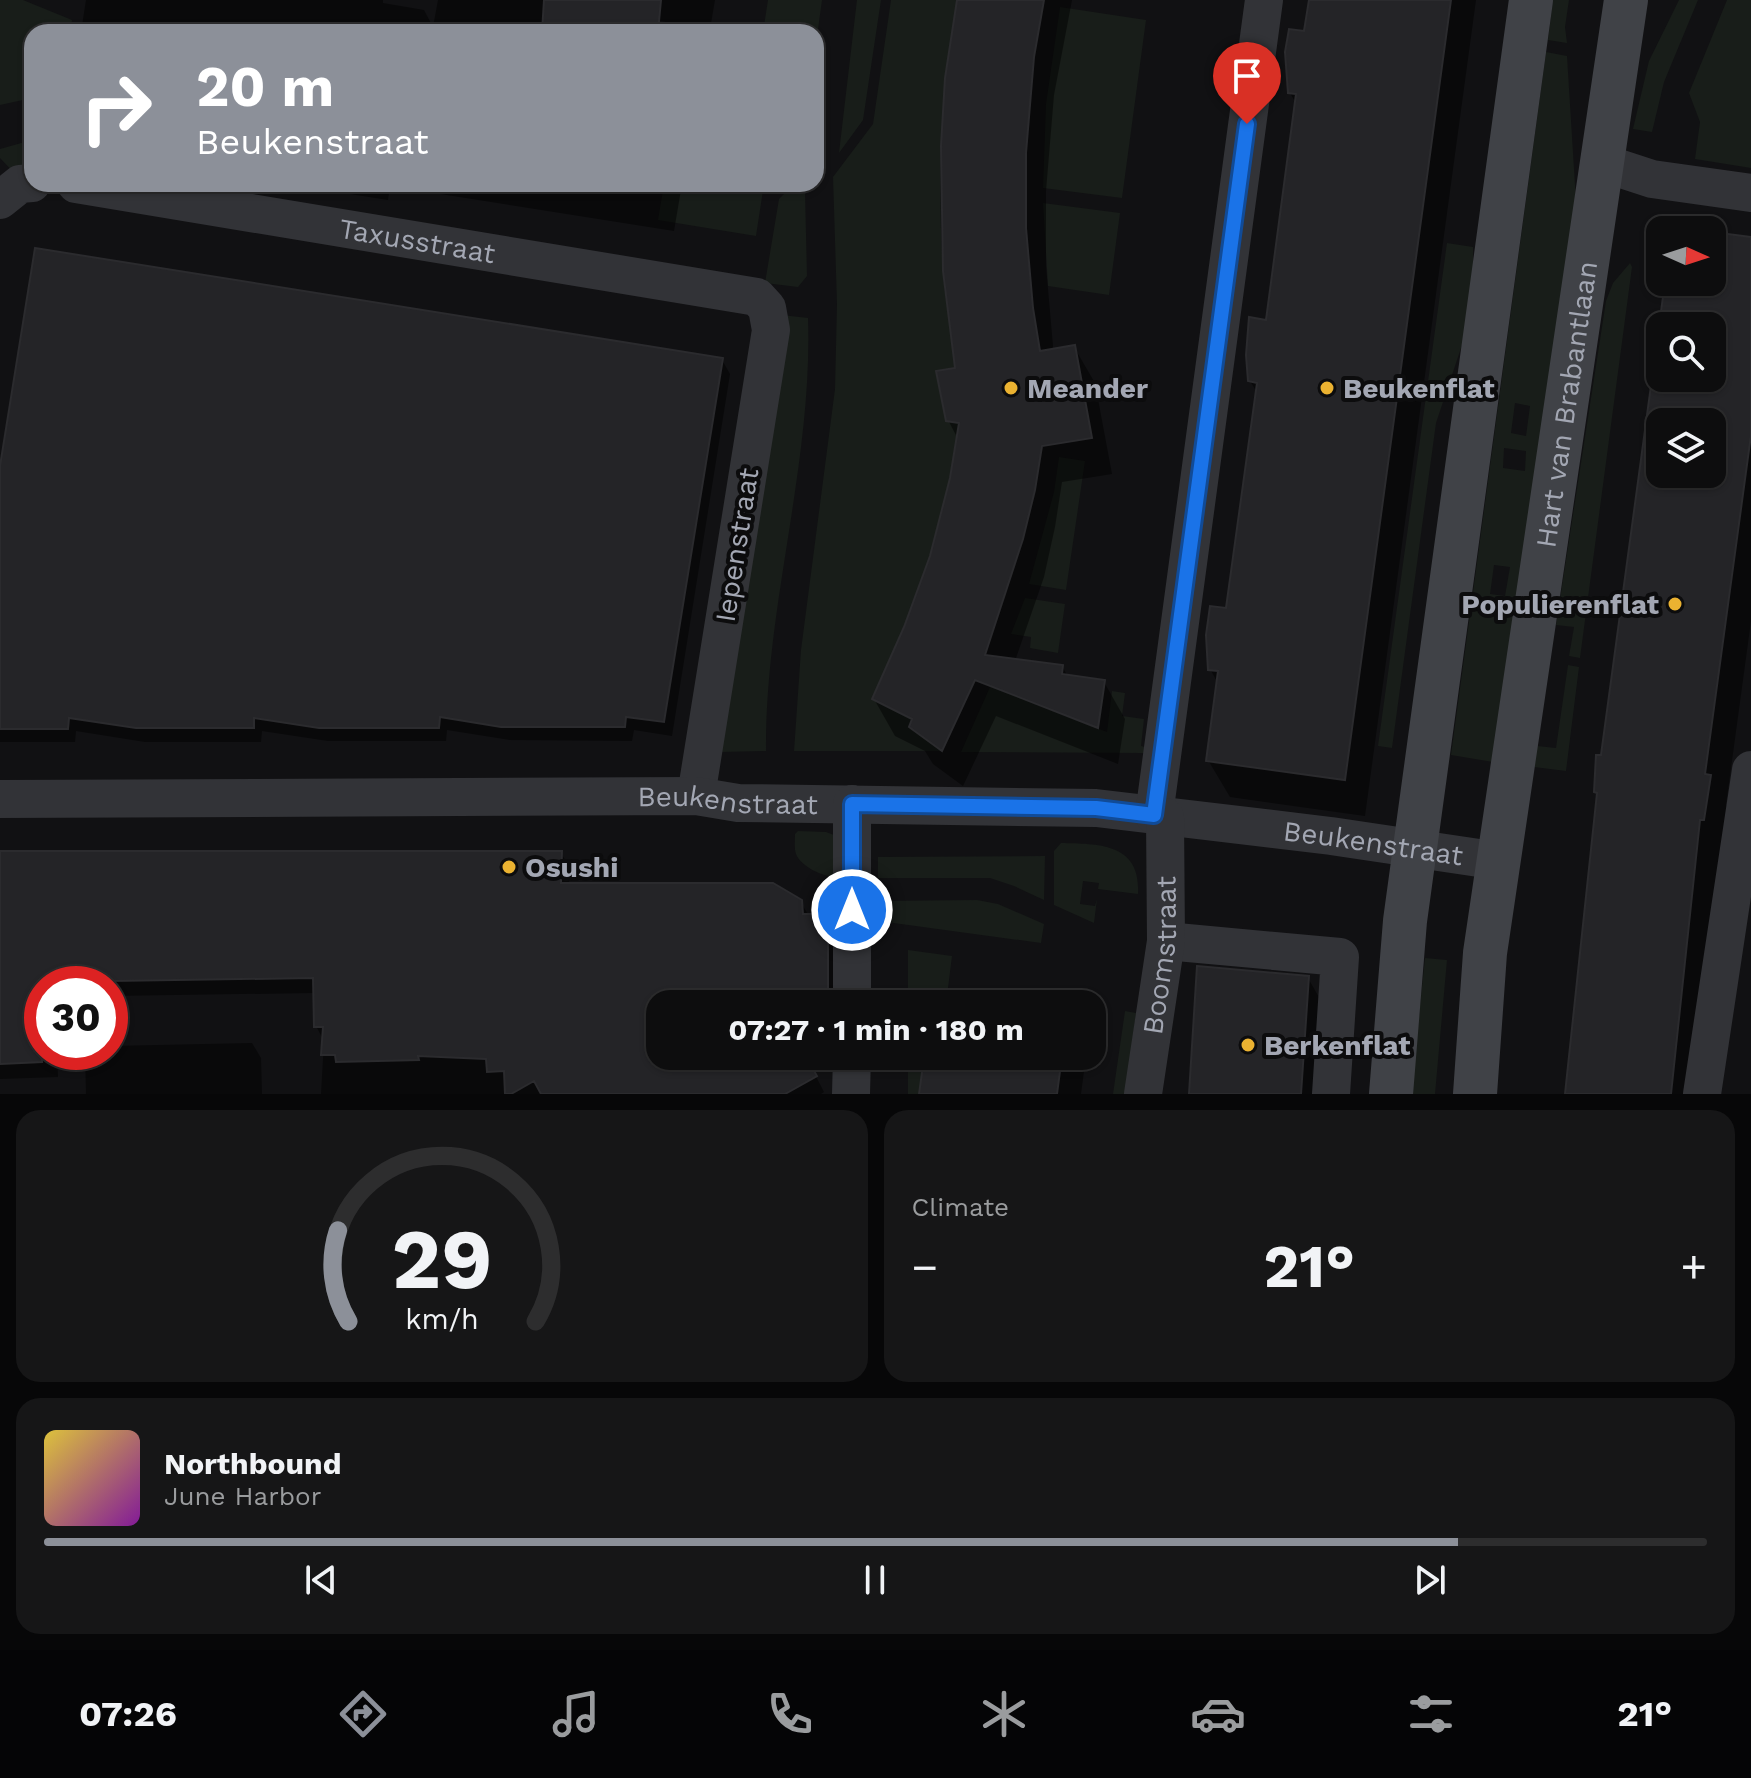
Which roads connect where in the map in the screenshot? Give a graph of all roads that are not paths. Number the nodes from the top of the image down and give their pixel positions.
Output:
1 (1264, 0) edge
2 (1531, 0) edge
3 (1626, 0) edge
4 (1603, 163) junction
5 (24, 184) edge
6 (124, 192) edge
7 (1751, 193) edge
8 (0, 200) edge
9 (757, 297) joint
10 (1751, 770) edge
11 (696, 796) junction
12 (0, 799) edge
13 (852, 804) junction
14 (1160, 816) junction
15 (1415, 848) junction
16 (1499, 861) junction
17 (1166, 941) junction
18 (852, 990) edge
19 (852, 1070) edge
20 (851, 1094) edge
21 (1143, 1094) edge
22 (1331, 1094) edge
23 (1391, 1094) edge
24 (1475, 1094) edge
25 (1702, 1094) edge

1 - 14 street, Boomstraat
2 - 15 street
3 - 4 street, Hart van Brabantlaan
4 - 7 street
4 - 16 street, Hart van Brabantlaan
5 - 8 street
6 - 9 street, Taxusstraat
9 - 11 street, Iepenstraat
10 - 25 street
11 - 12 street, Beukenstraat
11 - 13 street, Beukenstraat
13 - 14 street, Beukenstraat
13 - 18 street
14 - 15 street, Beukenstraat
14 - 17 street, Boomstraat
15 - 16 street, Beukenstraat
15 - 23 street
16 - 24 street, Hart van Brabantlaan
17 - 21 street, Boomstraat
17 - 22 street
19 - 20 street

